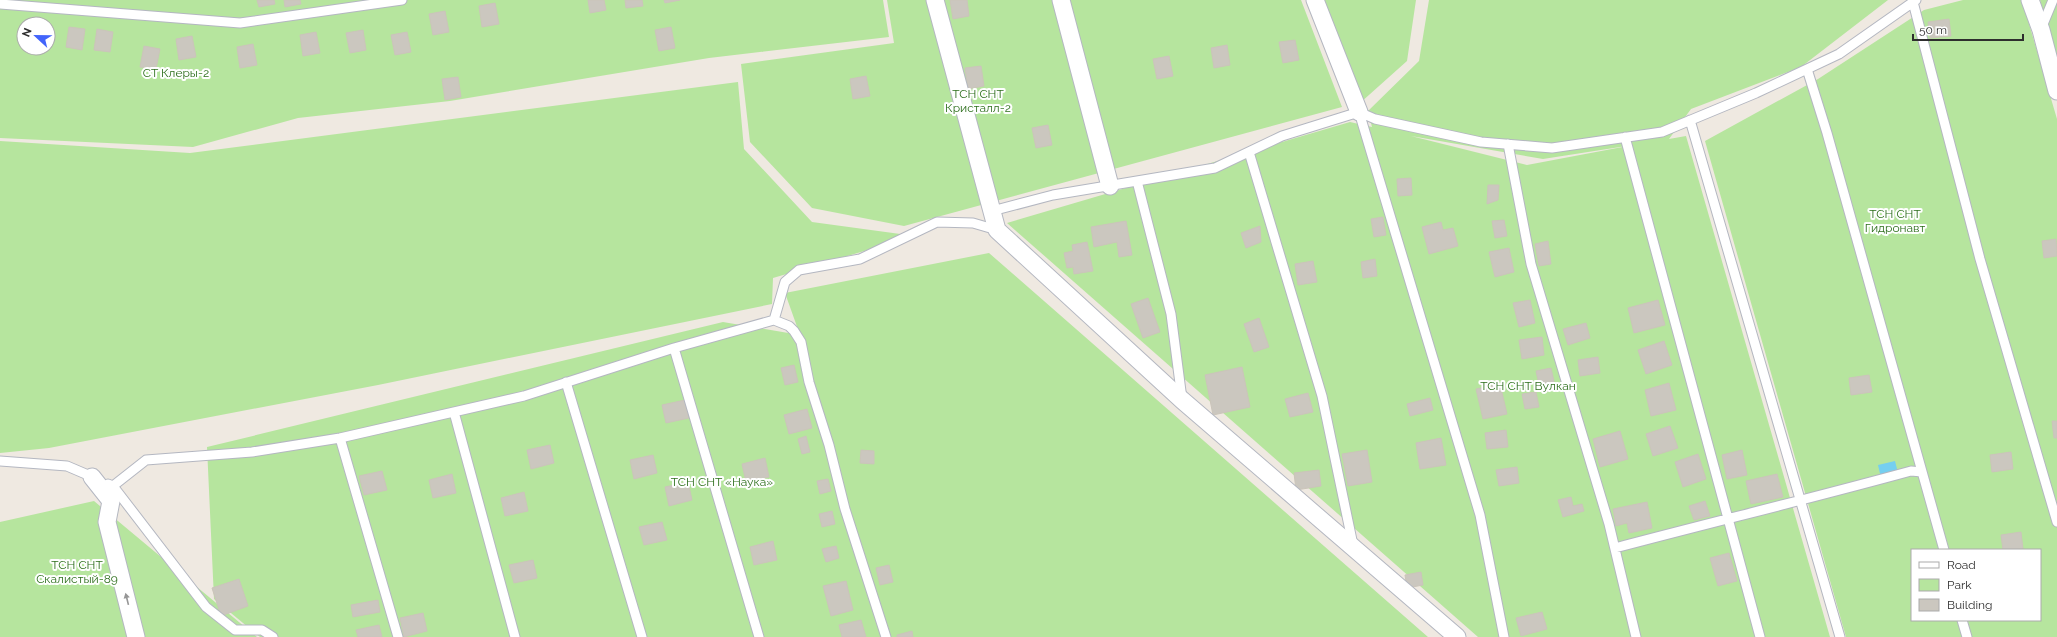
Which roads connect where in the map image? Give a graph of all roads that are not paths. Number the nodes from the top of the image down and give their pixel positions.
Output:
1 (402, 0) edge
2 (935, 0) edge
3 (1061, 0) edge
4 (1315, 0) edge
5 (2030, 0) edge
6 (2053, 0) edge
7 (1914, 1) edge
8 (0, 4) edge
9 (2041, 30) junction
10 (1807, 69) junction
11 (2057, 91) edge
12 (1360, 112) junction
13 (1690, 120) junction
14 (1625, 137) junction
15 (1508, 144) junction
16 (1249, 152) junction
17 (1137, 181) junction
18 (1110, 186) junction
19 (992, 211) junction
20 (997, 230) junction
21 (774, 320) junction
22 (674, 348) junction
23 (566, 382) junction
24 (1182, 400) junction
25 (454, 412) junction
26 (340, 438) junction
27 (0, 462) edge
28 (1922, 472) junction
29 (92, 477) junction
30 (113, 486) junction
31 (1800, 502) junction
32 (1729, 518) junction
33 (2057, 522) edge
34 (1615, 548) junction
35 (1354, 549) junction
36 (1944, 549) edge
37 (1962, 621) edge
38 (136, 637) edge
39 (273, 637) edge
40 (398, 637) edge
41 (515, 637) edge
42 (642, 637) edge
43 (759, 637) edge
44 (886, 637) edge
45 (1457, 637) edge
46 (1504, 637) edge
47 (1636, 637) edge
48 (1760, 637) edge
49 (1840, 637) edge
50 (1966, 637) edge

1 - 8 lane
2 - 19 street
3 - 18 street
4 - 12 street
5 - 9 street
6 - 9 lane
7 - 10 lane
7 - 33 lane
9 - 11 street
10 - 13 lane
10 - 28 lane
12 - 15 lane
12 - 16 lane
12 - 46 lane
13 - 14 lane
13 - 31 lane
14 - 15 lane
14 - 32 lane
15 - 34 lane
16 - 17 lane
16 - 35 lane
17 - 18 lane
17 - 24 lane
18 - 19 lane
19 - 20 street
20 - 21 lane
20 - 24 street
21 - 22 lane
21 - 44 lane
22 - 23 lane
22 - 43 lane
23 - 25 lane
23 - 42 lane
24 - 35 street
25 - 26 lane
25 - 41 lane
26 - 30 lane
26 - 40 lane
27 - 29 lane
28 - 31 lane
28 - 36 lane
29 - 30 lane
38 -> 29 street
30 - 39 lane
31 - 32 lane
31 - 49 lane
32 - 34 lane
32 - 48 lane
34 - 47 lane
35 - 45 street
37 - 50 lane

